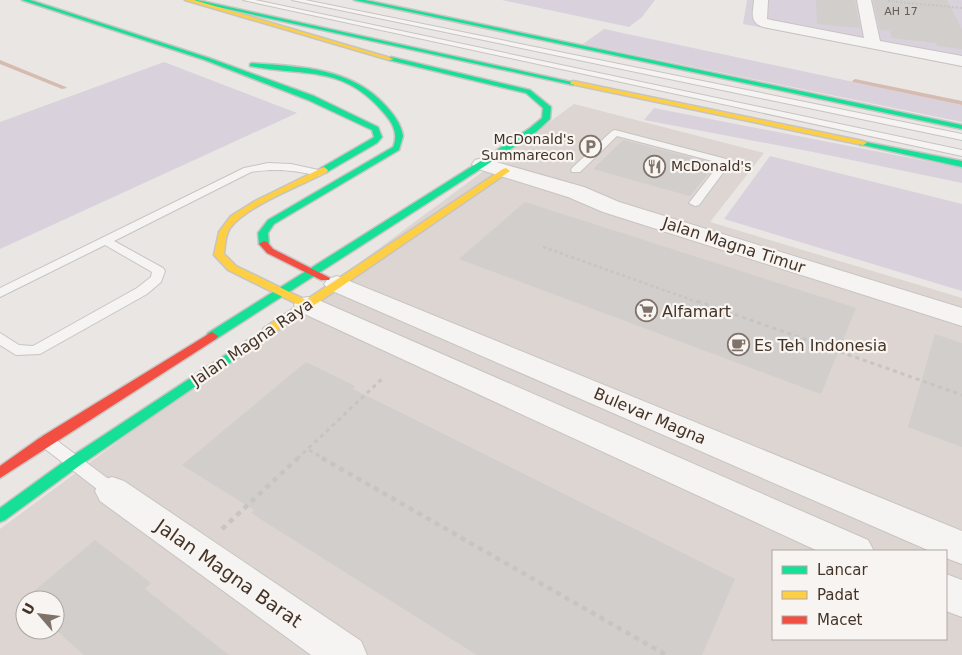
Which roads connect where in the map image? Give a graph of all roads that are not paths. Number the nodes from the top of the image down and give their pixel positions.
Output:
1 (25, 0) edge
2 (188, 0) edge
3 (246, 0) edge
4 (295, 0) edge
5 (358, 0) edge
6 (761, 0) edge
7 (864, 0) edge
8 (873, 43) junction
9 (207, 59) junction
10 (962, 61) edge
11 (962, 127) edge
12 (962, 137) edge
13 (962, 153) edge
14 (482, 164) junction
15 (962, 164) edge
16 (576, 170) dead end
17 (506, 171) junction
18 (318, 173) junction
19 (695, 203) dead end
20 (106, 241) junction
21 (324, 278) junction
22 (0, 293) edge
23 (293, 298) junction
24 (962, 317) edge
25 (0, 338) edge
26 (46, 441) junction
27 (74, 462) junction
28 (0, 473) edge
29 (112, 491) joint
30 (0, 516) edge
31 (962, 548) edge
32 (853, 550) edge
33 (947, 592) edge
34 (962, 599) edge
35 (346, 655) edge

1 - 9 main road
2 - 14 main road, Jalan Magna Raya
2 - 15 main road
3 - 13 lane
4 - 12 lane
5 - 11 main road
6 - 8 street
7 - 8 street
8 - 10 street
9 - 18 main road
9 - 21 main road
14 - 17 street, Jalan Magna Timur
14 - 21 main road, Jalan Magna Raya
16 - 19 lane
17 - 21 main road, Jalan Magna Raya
17 - 24 street, Jalan Magna Timur
18 - 20 lane
18 - 23 main road
20 - 22 lane
20 - 25 lane
21 - 23 main road, Jalan Magna Raya
21 - 23 main road, Jalan Magna Raya
21 - 31 street, Bulevar Magna
23 - 26 main road, Jalan Magna Raya
23 - 27 main road, Jalan Magna Raya
23 - 32 street
26 - 27 lane
26 - 28 main road, Jalan Magna Raya
27 - 29 lane
27 - 30 main road, Jalan Magna Raya
29 - 35 street, Jalan Magna Barat
33 - 34 street

